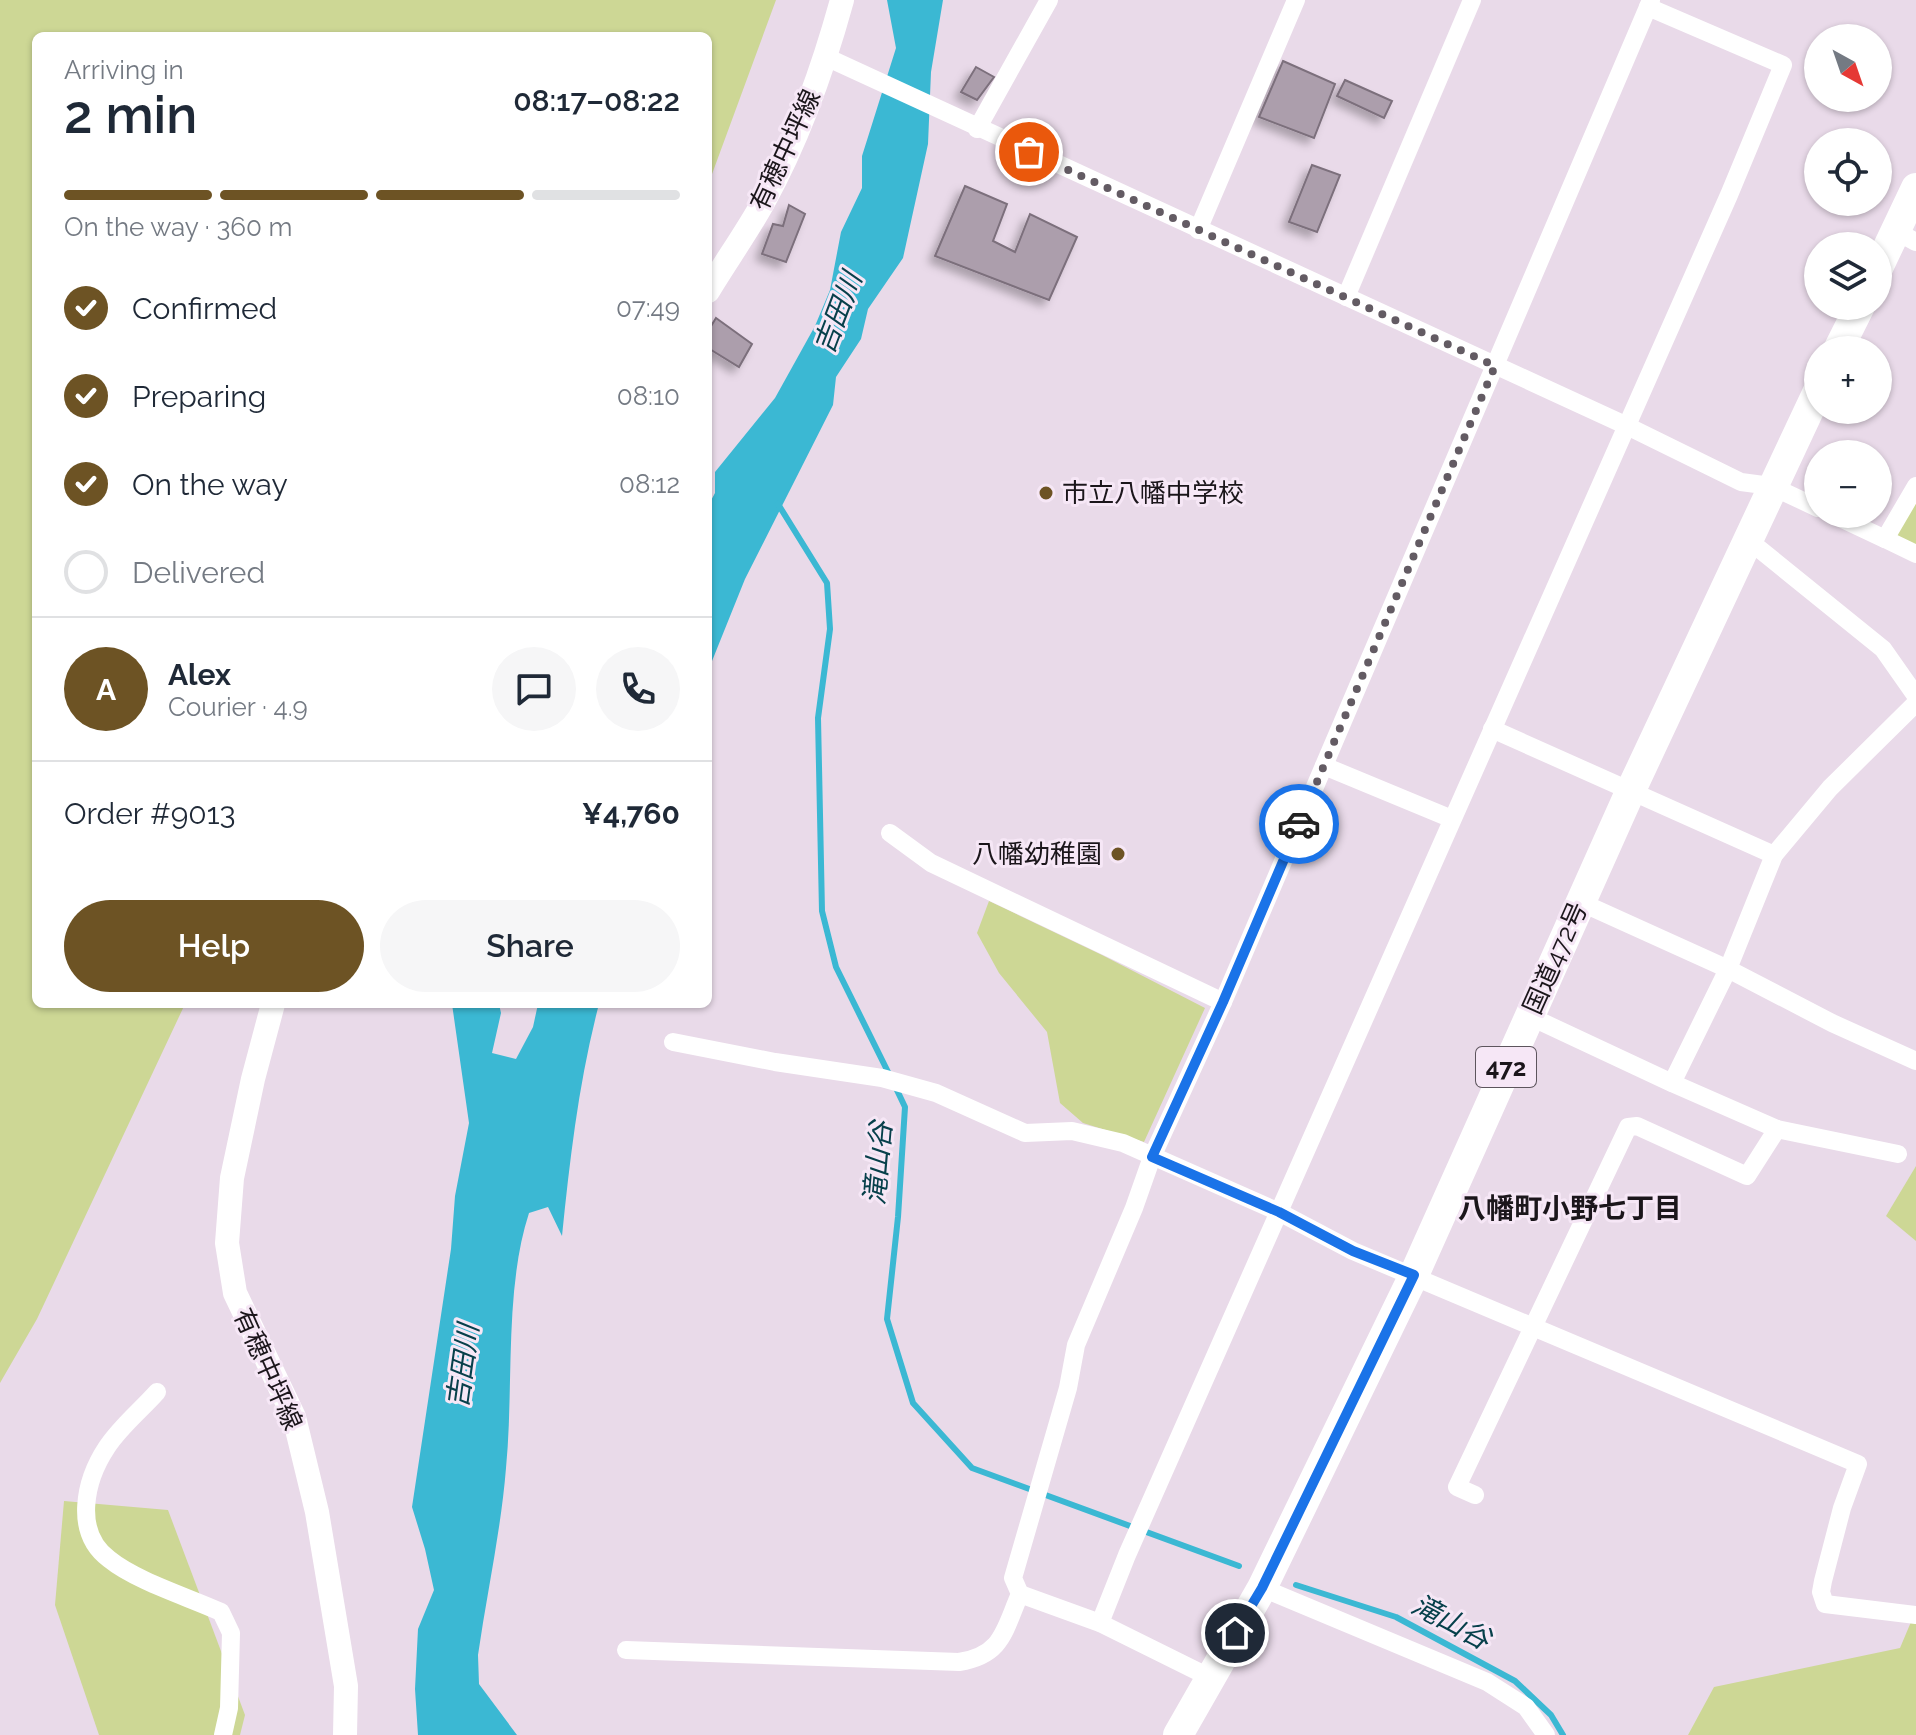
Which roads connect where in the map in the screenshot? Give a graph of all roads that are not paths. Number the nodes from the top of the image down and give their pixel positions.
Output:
1 (842, 0) edge
2 (1049, 0) edge
3 (1296, 0) edge
4 (1472, 0) edge
5 (1650, 4) edge
6 (834, 60) junction
7 (977, 129) junction
8 (1916, 188) edge
9 (1198, 230) junction
10 (1906, 236) edge
11 (1892, 252) edge
12 (712, 285) edge
13 (1346, 297) junction
14 (1495, 366) junction
15 (1804, 419) edge
16 (1625, 425) junction
17 (1771, 486) junction
18 (1916, 486) edge
19 (1804, 501) edge
20 (1862, 528) edge
21 (1747, 539) junction
22 (1885, 539) junction
23 (1916, 554) edge
24 (1916, 696) edge
25 (1916, 703) edge
26 (1492, 729) junction
27 (1324, 766) junction
28 (1631, 790) junction
29 (1452, 819) junction
30 (890, 833) dead end
31 (1774, 855) junction
32 (1580, 902) junction
33 (1728, 969) junction
34 (1223, 1002) junction
35 (272, 1008) edge
36 (1529, 1016) junction
37 (673, 1042) dead end
38 (1916, 1061) edge
39 (1672, 1083) junction
40 (1777, 1129) junction
41 (1898, 1154) dead end
42 (1152, 1157) junction
43 (1279, 1212) junction
44 (1414, 1275) junction
45 (1532, 1326) junction
46 (157, 1392) dead end
47 (1475, 1495) dead end
48 (1262, 1588) junction
49 (1020, 1594) junction
50 (1916, 1615) edge
51 (1100, 1623) junction
52 (626, 1650) dead end
53 (1209, 1677) junction
54 (223, 1735) edge
55 (345, 1735) edge
56 (1178, 1735) edge
57 (1546, 1735) edge

1 - 6 main road, 有穂中坪線
2 - 7 street
3 - 9 street
4 - 13 street
5 - 14 street
5 - 16 street
6 - 7 street
6 - 12 main road, 有穂中坪線
7 - 9 street
8 - 10 highway
9 - 13 street
10 - 11 highway
13 - 14 street
14 - 16 street
14 - 27 street
15 - 17 highway, 国道472号 / 472
16 - 17 street
16 - 26 street
17 - 19 street
17 - 21 highway, 国道472号 / 472
18 - 22 street
20 - 22 street
21 - 24 street
21 - 28 highway, 国道472号 / 472
22 - 23 street
25 - 31 street
26 - 28 street
26 - 29 street
27 - 29 street
27 - 34 street
28 - 31 street
28 - 32 highway, 国道472号 / 472
29 - 43 street
30 - 34 street
31 - 33 street
32 - 33 street
32 - 36 highway, 国道472号 / 472
33 - 38 street
33 - 39 street
34 - 42 street
35 - 55 main road, 有穂中坪線
36 - 39 street
36 - 44 highway, 国道472号 / 472
37 - 42 street
39 - 40 street
40 - 41 street
40 - 45 street
42 - 43 street
42 - 49 street
43 - 44 street
43 - 51 street
44 - 45 street
44 - 48 highway, 国道472号 / 472
45 - 47 street
45 - 50 street
46 - 54 street
48 - 53 highway, 国道472号 / 472
48 - 57 street
49 - 51 street
49 - 52 street
51 - 53 street
53 - 56 highway, 国道472号 / 472

